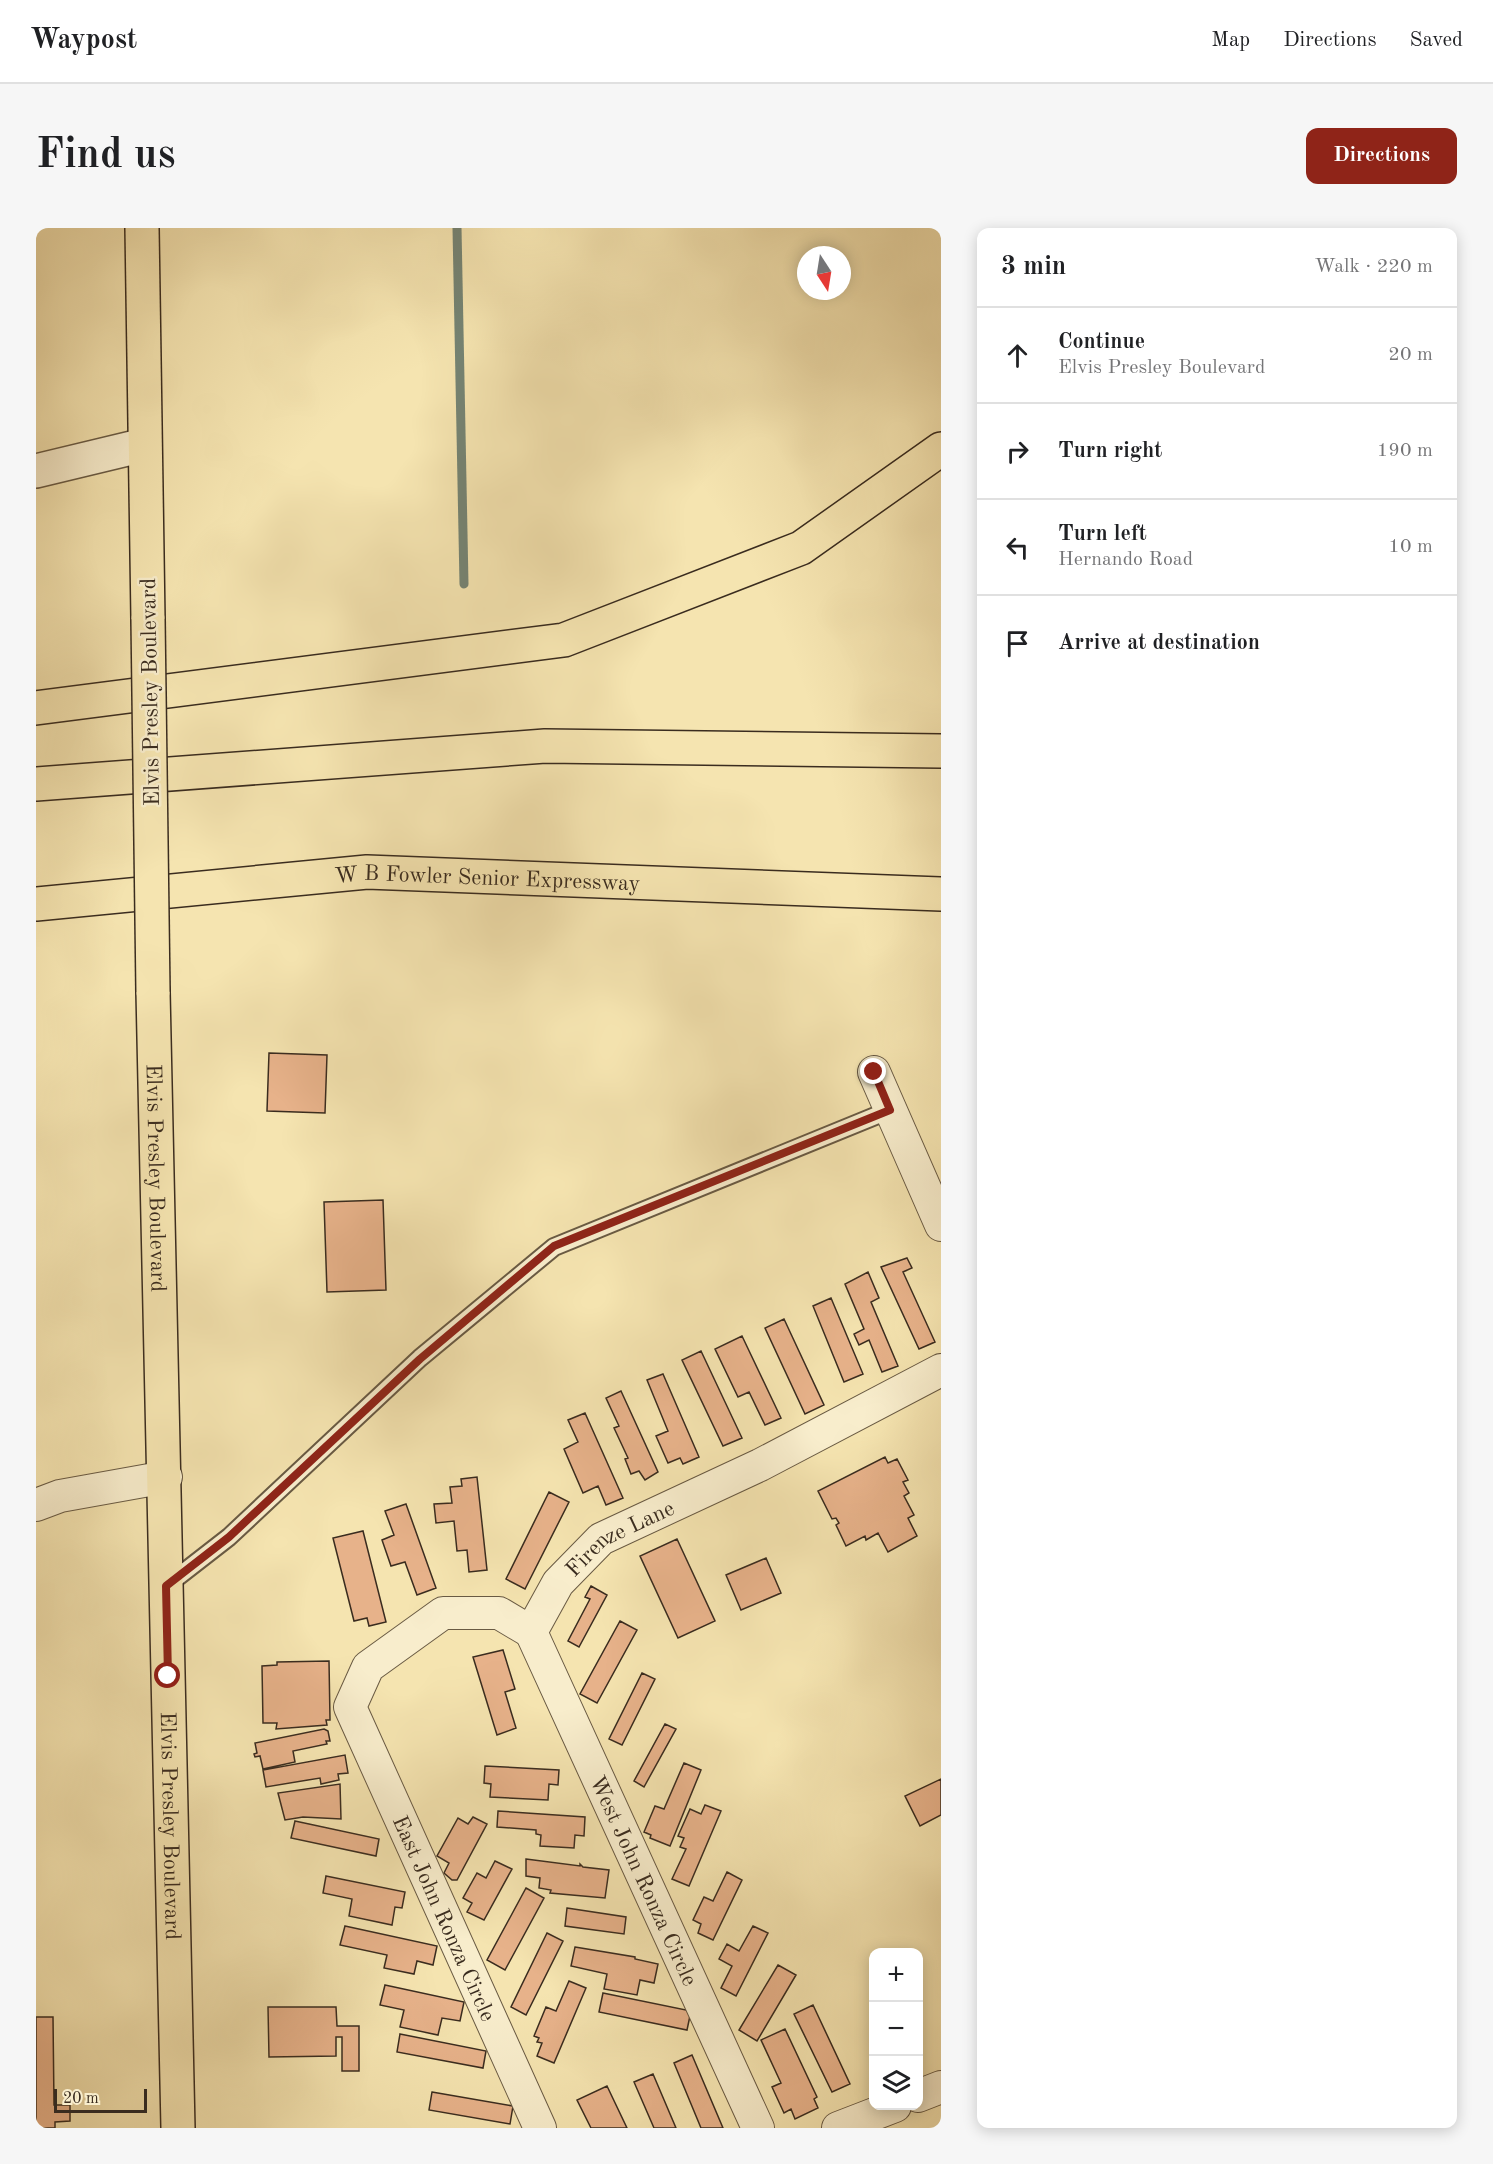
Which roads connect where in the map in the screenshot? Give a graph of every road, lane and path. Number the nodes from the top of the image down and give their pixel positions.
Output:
1 (141, 228) edge
2 (144, 445) junction
3 (941, 449) edge
4 (36, 471) edge
5 (36, 708) edge
6 (941, 751) edge
7 (36, 784) edge
8 (839, 890) junction
9 (941, 894) edge
10 (941, 902) edge
11 (36, 904) edge
12 (874, 1072) dead end
13 (890, 1110) junction
14 (941, 1225) edge
15 (941, 1370) edge
16 (165, 1477) junction
17 (36, 1505) edge
18 (166, 1586) junction
19 (531, 1632) junction
20 (941, 2087) edge
21 (923, 2094) edge
22 (885, 2110) edge
23 (178, 2128) edge
24 (540, 2128) edge
25 (758, 2128) edge
26 (838, 2128) edge

1 - 2 main road, Elvis Presley Boulevard
2 - 4 street
2 - 16 main road, Elvis Presley Boulevard, bridge
3 - 5 main road
6 - 7 main road
8 - 9 main road, W B Fowler Senior Expressway
8 - 10 main road
8 - 11 main road, W B Fowler Senior Expressway
12 - 13 street
13 - 14 street
13 - 18 lane
15 - 19 street, Firenze Lane
16 - 17 street
16 - 18 main road, Elvis Presley Boulevard
18 - 23 main road, Elvis Presley Boulevard
19 - 24 street, East John Ronza Circle
19 - 25 street, West John Ronza Circle
20 - 21 street
22 - 26 street

